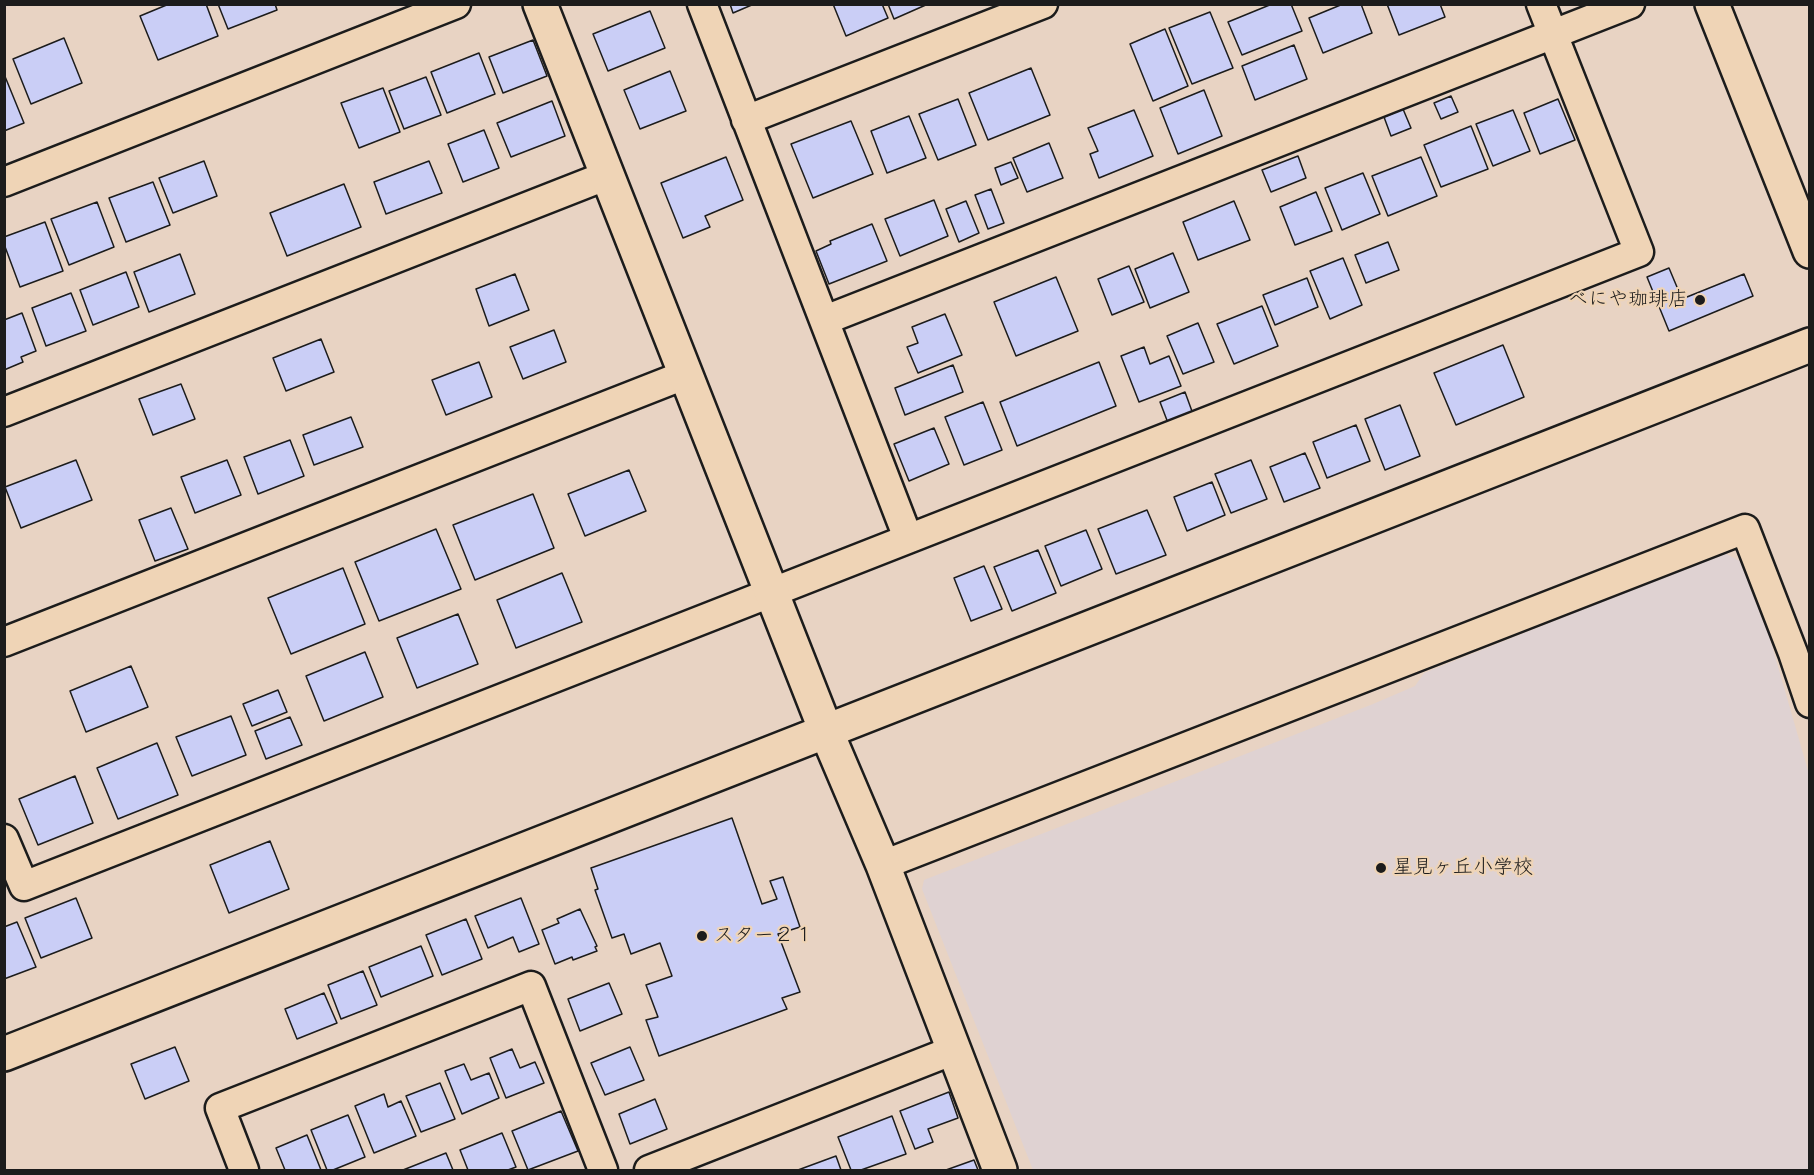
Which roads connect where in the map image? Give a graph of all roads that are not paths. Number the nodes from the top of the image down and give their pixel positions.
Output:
1 (456, 4) edge
2 (540, 4) edge
3 (702, 4) edge
4 (1043, 4) edge
5 (1541, 4) edge
6 (1630, 4) edge
7 (1712, 4) edge
8 (1553, 35) junction
9 (746, 120) junction
10 (608, 176) junction
11 (4, 182) edge
12 (1809, 251) edge
13 (825, 320) junction
14 (1809, 345) edge
15 (687, 374) junction
16 (4, 412) edge
17 (908, 538) junction
18 (771, 592) junction
19 (4, 642) edge
20 (1809, 703) edge
21 (826, 731) junction
22 (4, 838) edge
23 (883, 865) junction
24 (954, 1050) junction
25 (4, 1054) edge
26 (244, 1170) edge
27 (603, 1170) edge
28 (649, 1170) edge
29 (1000, 1170) edge

1 - 11 street
2 - 10 street
3 - 9 street
4 - 9 street
5 - 8 street
6 - 8 street
7 - 12 street
8 - 13 street
8 - 17 street
9 - 13 street
10 - 15 street
10 - 16 street
13 - 17 street
14 - 21 street
15 - 18 street
15 - 19 street
17 - 18 street
18 - 21 street
18 - 22 street
20 - 23 street
21 - 23 street
21 - 25 street
23 - 24 street
24 - 28 street
24 - 29 street
26 - 27 street

